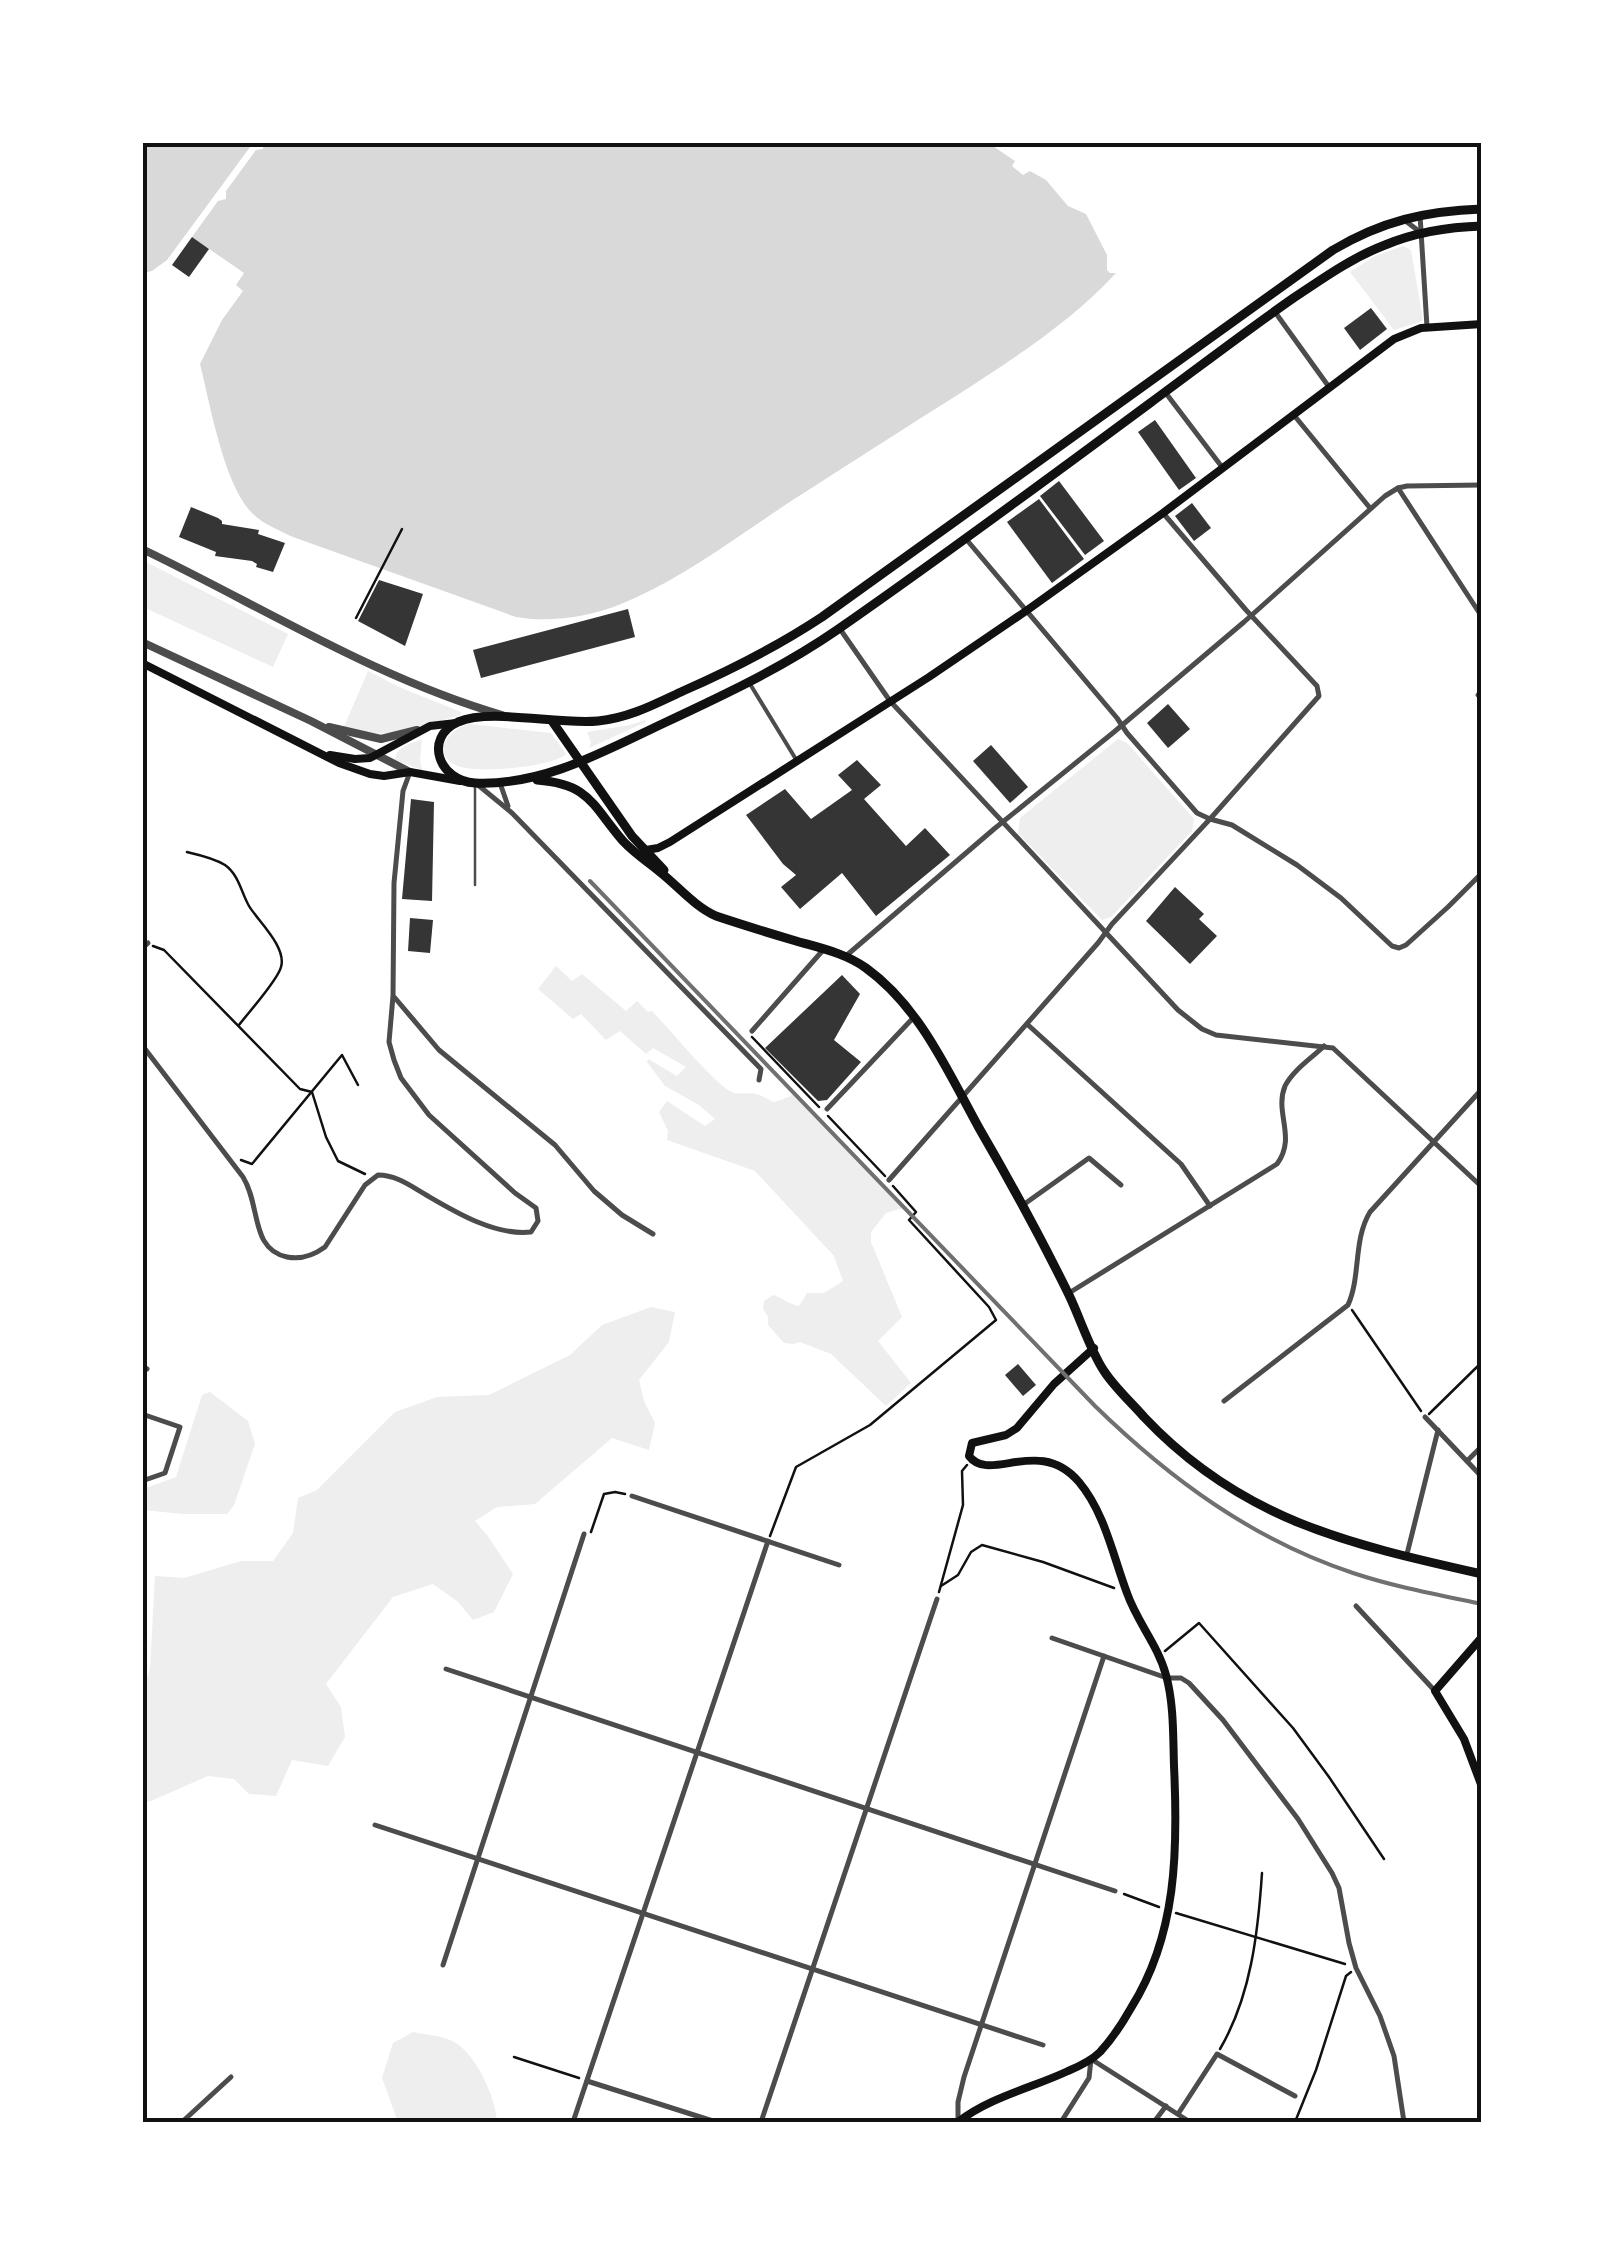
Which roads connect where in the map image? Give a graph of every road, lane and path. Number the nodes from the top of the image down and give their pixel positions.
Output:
1 (1482, 209) edge
2 (1420, 214) junction
3 (1403, 219) junction
4 (1482, 226) edge
5 (1420, 232) junction
6 (1257, 304) junction
7 (1274, 312) junction
8 (1482, 324) edge
9 (1427, 327) junction
10 (1172, 366) junction
11 (1329, 387) junction
12 (1165, 392) junction
13 (1293, 414) junction
14 (1222, 467) junction
15 (1482, 485) edge
16 (1398, 488) junction
17 (1370, 509) junction
18 (1164, 512) junction
19 (944, 528) junction
20 (402, 529) dead end
21 (966, 538) junction
22 (142, 549) edge
23 (840, 603) junction
24 (1026, 612) junction
25 (1252, 616) junction
26 (1482, 616) edge
27 (356, 618) dead end
28 (840, 628) junction
29 (142, 642) edge
30 (142, 662) edge
31 (750, 682) junction
32 (890, 702) junction
33 (511, 718) junction
34 (310, 721) junction
35 (552, 721) junction
36 (456, 723) junction
37 (430, 726) junction
38 (1122, 726) junction
39 (325, 754) junction
40 (377, 754) junction
41 (797, 760) junction
42 (580, 761) junction
43 (410, 772) junction
44 (528, 779) junction
45 (463, 782) junction
46 (500, 782) junction
47 (475, 783) junction
48 (512, 813) junction
49 (1210, 819) junction
50 (1003, 822) junction
51 (646, 850) junction
52 (187, 852) dead end
53 (634, 852) junction
54 (1482, 873) edge
55 (672, 882) junction
56 (475, 886) dead end
57 (1106, 933) junction
58 (145, 946) edge
59 (824, 949) junction
60 (846, 956) junction
61 (393, 996) junction
62 (914, 1017) junction
63 (1028, 1024) junction
64 (238, 1026) junction
65 (752, 1031) dead end
66 (735, 1042) junction
67 (142, 1045) edge
68 (1324, 1046) junction
69 (759, 1080) dead end
70 (358, 1085) dead end
71 (1482, 1089) edge
72 (312, 1092) junction
73 (962, 1098) junction
74 (827, 1109) dead end
75 (1433, 1141) junction
76 (225, 1156) junction
77 (372, 1178) junction
78 (888, 1180) junction
79 (1122, 1186) dead end
80 (1482, 1187) edge
81 (1023, 1206) junction
82 (1210, 1206) junction
83 (653, 1234) dead end
84 (1068, 1293) junction
85 (1348, 1305) junction
86 (1094, 1348) junction
87 (1482, 1362) edge
88 (1224, 1400) dead end
89 (142, 1414) edge
90 (1425, 1417) junction
91 (1438, 1430) junction
92 (1482, 1446) edge
93 (971, 1460) junction
94 (1466, 1461) junction
95 (1482, 1477) edge
96 (142, 1481) edge
97 (632, 1496) joint
98 (594, 1524) dead end
99 (584, 1534) dead end
100 (768, 1542) junction
101 (1406, 1557) junction
102 (838, 1565) dead end
103 (1482, 1574) edge
104 (941, 1586) junction
105 (1126, 1592) junction
106 (937, 1599) joint
107 (1356, 1606) dead end
108 (1482, 1636) edge
109 (1052, 1638) dead end
110 (1159, 1655) junction
111 (1104, 1656) junction
112 (446, 1669) dead end
113 (1167, 1678) junction
114 (1435, 1692) junction
115 (531, 1698) junction
116 (697, 1752) junction
117 (1482, 1787) edge
118 (868, 1809) junction
119 (375, 1825) dead end
120 (478, 1858) junction
121 (1384, 1858) dead end
122 (1035, 1864) junction
123 (1262, 1873) dead end
124 (1116, 1891) joint
125 (1169, 1911) junction
126 (643, 1913) junction
127 (1257, 1939) junction
128 (443, 1965) dead end
129 (1356, 1968) junction
130 (814, 1969) junction
131 (982, 2025) junction
132 (1043, 2045) dead end
133 (1218, 2054) junction
134 (514, 2057) dead end
135 (1092, 2060) junction
136 (231, 2077) dead end
137 (587, 2080) junction
138 (1296, 2096) dead end
139 (1166, 2106) junction
140 (1178, 2114) junction
141 (182, 2122) edge
142 (573, 2122) edge
143 (716, 2122) edge
144 (762, 2122) edge
145 (958, 2122) edge
146 (1061, 2122) edge
147 (1154, 2122) edge
148 (1190, 2122) edge
149 (1294, 2122) edge
150 (1404, 2122) edge

1 - 2 main road
2 - 3 main road
2 - 5 street
3 - 5 street
3 - 6 main road
4 - 5 main road
5 - 7 main road
5 - 9 street
6 - 7 main road
6 - 10 main road
7 - 11 street
7 - 12 main road
8 - 9 main road
9 - 11 main road
10 - 12 main road
10 - 19 main road
11 - 13 main road
12 - 14 street
12 - 21 main road
13 - 14 main road
13 - 17 street
14 - 18 main road
15 - 16 street
16 - 17 street
16 - 26 street
17 - 25 street
18 - 24 main road
18 - 25 street
19 - 21 main road
19 - 23 main road
20 - 27 path
21 - 24 street
21 - 28 main road
22 - 33 street
23 - 28 main road
23 - 35 main road
24 - 32 main road
24 - 38 street
25 - 38 street
25 - 49 street
28 - 31 main road
28 - 32 street
29 - 34 street
30 - 39 main road
31 - 41 street
31 - 42 main road
32 - 41 main road
32 - 50 street
33 - 35 main road
33 - 36 main road
34 - 37 street
34 - 40 street
35 - 42 main road
36 - 37 main road
36 - 45 main road
37 - 40 main road
38 - 49 street
38 - 50 street
39 - 40 main road
39 - 43 main road
40 - 43 street
41 - 51 main road
42 - 44 main road
42 - 51 main road
43 - 45 main road
43 - 61 street
44 - 46 main road
44 - 53 main road
45 - 47 main road
46 - 47 main road
46 - 48 street
47 - 48 street
47 - 56 lane
48 - 66 street
49 - 54 street
49 - 57 street
50 - 57 street
50 - 60 street
51 - 53 main road
51 - 55 main road
52 - 64 path
53 - 55 main road
55 - 59 main road
57 - 63 street
57 - 68 street
58 - 64 path
59 - 60 main road
59 - 65 street
60 - 62 main road
61 - 77 street
61 - 83 street
62 - 73 main road
62 - 74 street
63 - 73 street
63 - 82 street
64 - 72 path
66 - 69 street
66 - 78 path
67 - 76 street
68 - 75 street
68 - 82 street
70 - 72 path
71 - 75 street
72 - 76 path
72 - 77 path
73 - 78 street
73 - 81 main road
75 - 80 street
75 - 85 street
76 - 77 street
78 - 100 path
79 - 81 street
81 - 84 main road
82 - 84 street
84 - 86 main road
85 - 88 street
85 - 90 path
86 - 93 main road
86 - 101 main road
87 - 90 path
89 - 96 street
90 - 91 street
91 - 94 street
91 - 101 street
92 - 94 street
93 - 104 path
93 - 105 main road
94 - 95 street
97 - 98 path
97 - 100 street
99 - 115 street
100 - 102 street
100 - 116 street
101 - 103 main road
104 - 105 path
104 - 106 path
105 - 110 main road
106 - 118 street
107 - 114 street
108 - 114 main road
109 - 111 street
110 - 113 main road
110 - 121 path
111 - 113 street
111 - 122 street
112 - 115 street
113 - 125 main road
113 - 129 street
114 - 117 main road
115 - 116 street
115 - 120 street
116 - 118 street
116 - 126 street
118 - 122 street
118 - 130 street
119 - 120 street
120 - 126 street
120 - 128 street
122 - 124 street
122 - 131 street
123 - 127 path
124 - 125 path
125 - 127 path
125 - 135 main road
126 - 130 street
126 - 137 street
127 - 129 path
127 - 133 path
129 - 149 path
129 - 150 street
130 - 131 street
130 - 144 street
131 - 132 street
131 - 145 street
133 - 138 street
133 - 140 street
134 - 137 path
135 - 139 street
135 - 145 main road
135 - 146 street
136 - 141 street
137 - 142 street
137 - 143 street
139 - 140 street
139 - 147 street
140 - 148 street

